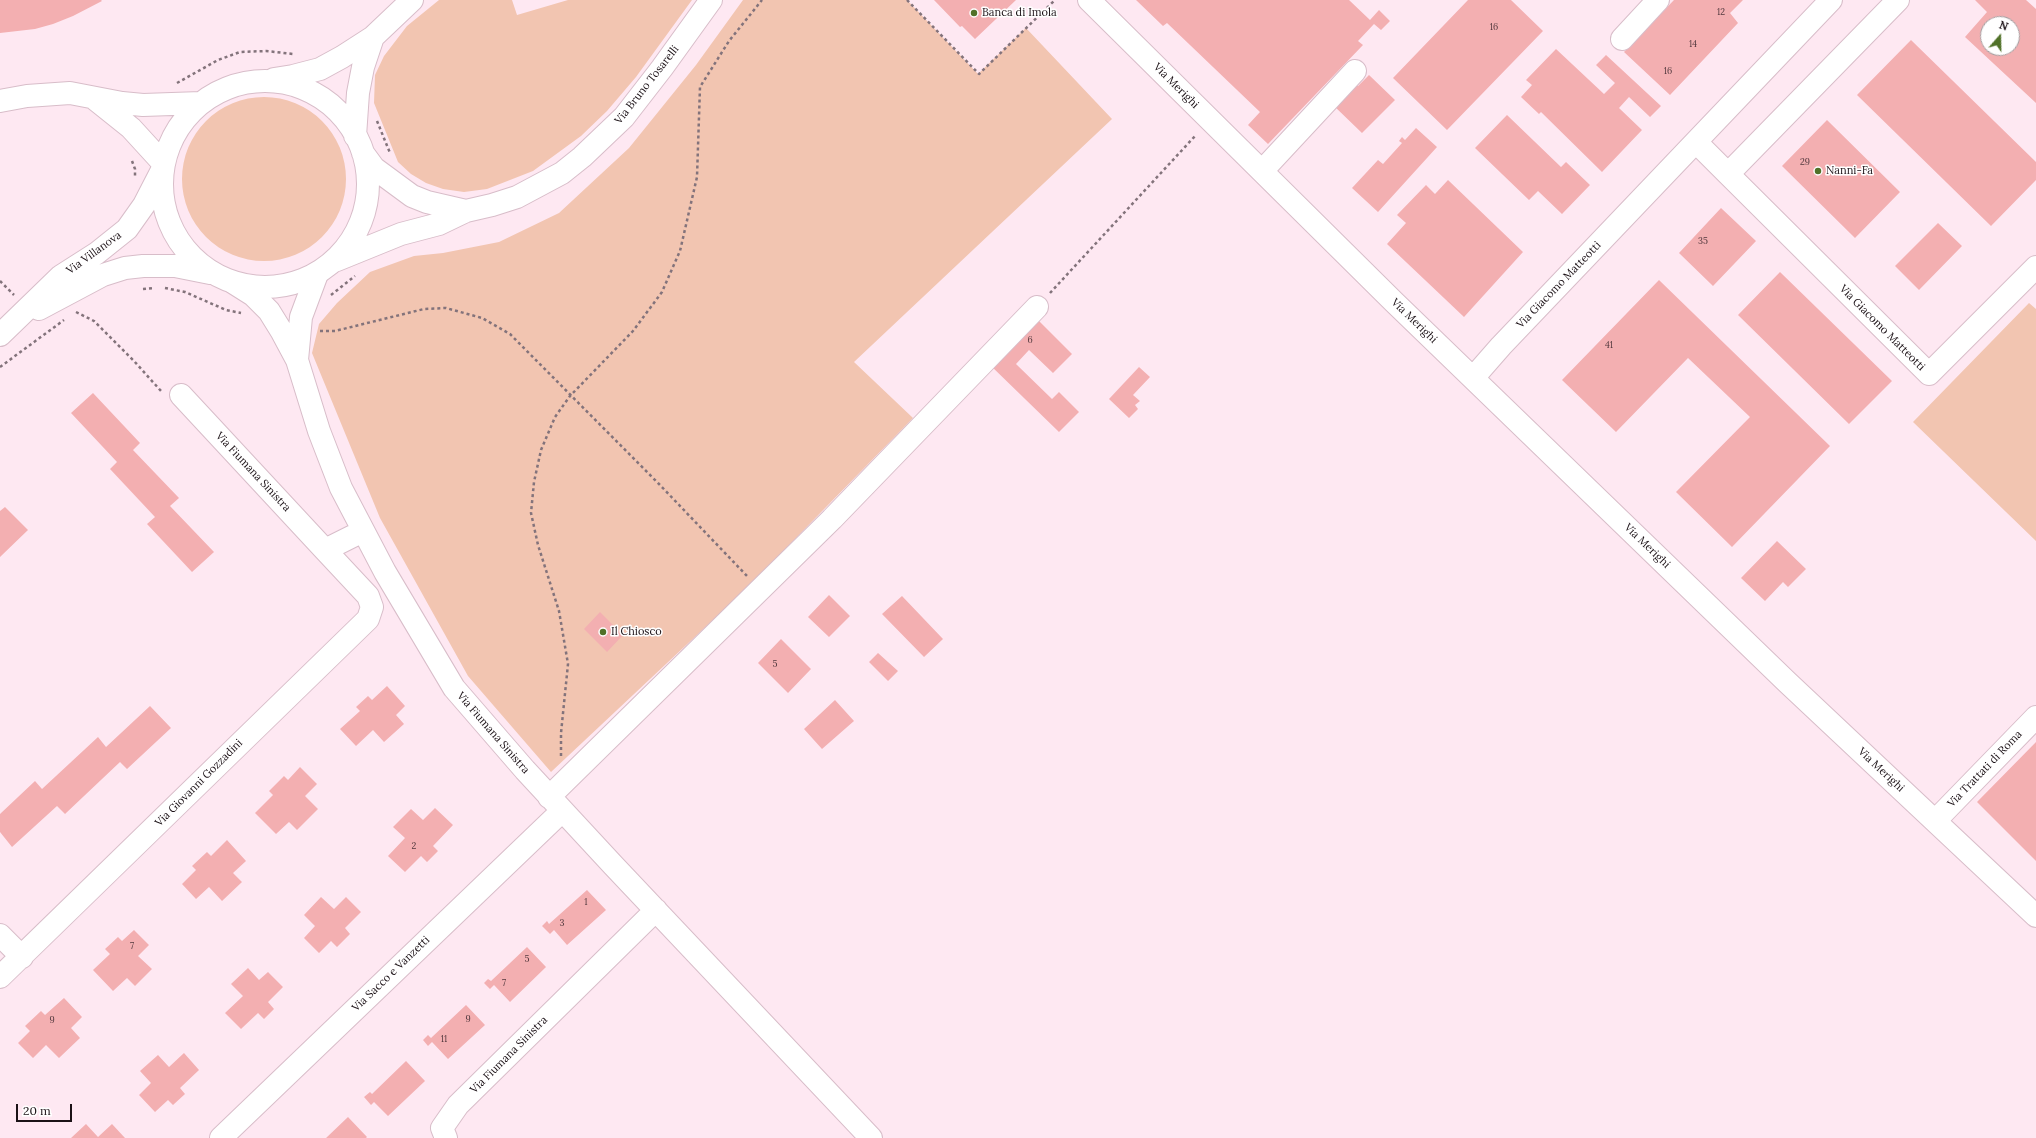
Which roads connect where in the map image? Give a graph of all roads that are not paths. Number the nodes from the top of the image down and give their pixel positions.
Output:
1 (412, 0) edge
2 (711, 0) edge
3 (1089, 0) edge
4 (1658, 0) edge
5 (1831, 0) edge
6 (1898, 0) edge
7 (374, 37) junction
8 (1622, 39) dead end
9 (1355, 71) dead end
10 (255, 82) junction
11 (90, 96) junction
12 (0, 101) edge
13 (201, 103) junction
14 (1696, 142) junction
15 (359, 144) junction
16 (163, 166) junction
17 (1262, 171) junction
18 (1728, 174) junction
19 (466, 211) junction
20 (334, 261) junction
21 (2036, 267) edge
22 (213, 273) junction
23 (316, 274) junction
24 (234, 283) junction
25 (1037, 307) road end
26 (5, 330) edge
27 (297, 360) junction
28 (1473, 378) junction
29 (184, 398) road end
30 (363, 531) junction
31 (325, 550) junction
32 (372, 606) joint
33 (2036, 717) edge
34 (556, 804) junction
35 (1935, 821) junction
36 (656, 910) junction
37 (2036, 916) edge
38 (0, 935) edge
39 (22, 957) junction
40 (0, 977) edge
41 (221, 1138) edge
42 (446, 1138) edge
43 (871, 1138) edge

1 - 7 street
2 - 19 street, Via Bruno Tosarelli
3 - 17 street, Via Merighi
4 - 8 street
5 - 14 street, Via Giacomo Matteotti
6 - 18 street
7 - 10 street
7 - 15 street
9 - 17 street
10 - 13 street
10 - 15 street, Via Bruno Tosarelli
11 - 12 street
11 - 13 street
11 - 16 street
13 - 16 street, Via Villanova
14 - 18 street, Via Giacomo Matteotti
14 - 28 street, Via Giacomo Matteotti
15 - 19 street, Via Bruno Tosarelli
15 - 20 street
16 - 22 street
16 - 26 street, Via Villanova
17 - 28 street, Via Merighi
18 - 21 street, Via Giacomo Matteotti
19 - 20 street, Via Bruno Tosarelli
20 - 23 street
22 - 24 street
22 - 26 street, Via Villanova
23 - 24 street
23 - 27 street, Via Fiumana Sinistra
24 - 27 street, Via Fiumana Sinistra
25 - 34 street, Via Sacco e Vanzetti
27 - 30 street, Via Fiumana Sinistra
28 - 35 street, Via Merighi
29 - 31 street, Via Fiumana Sinistra
30 - 31 street
30 - 34 street, Via Fiumana Sinistra
31 - 32 street, Via Fiumana Sinistra
32 - 39 street, Via Giovanni Gozzadini
33 - 35 street, Via Trattati di Roma
34 - 36 street, Via Fiumana Sinistra
34 - 41 street, Via Sacco e Vanzetti
35 - 37 street, Via Merighi
36 - 42 street, Via Fiumana Sinistra
36 - 43 street, Via Fiumana Sinistra
38 - 39 street
39 - 40 street, Via Giovanni Gozzadini

